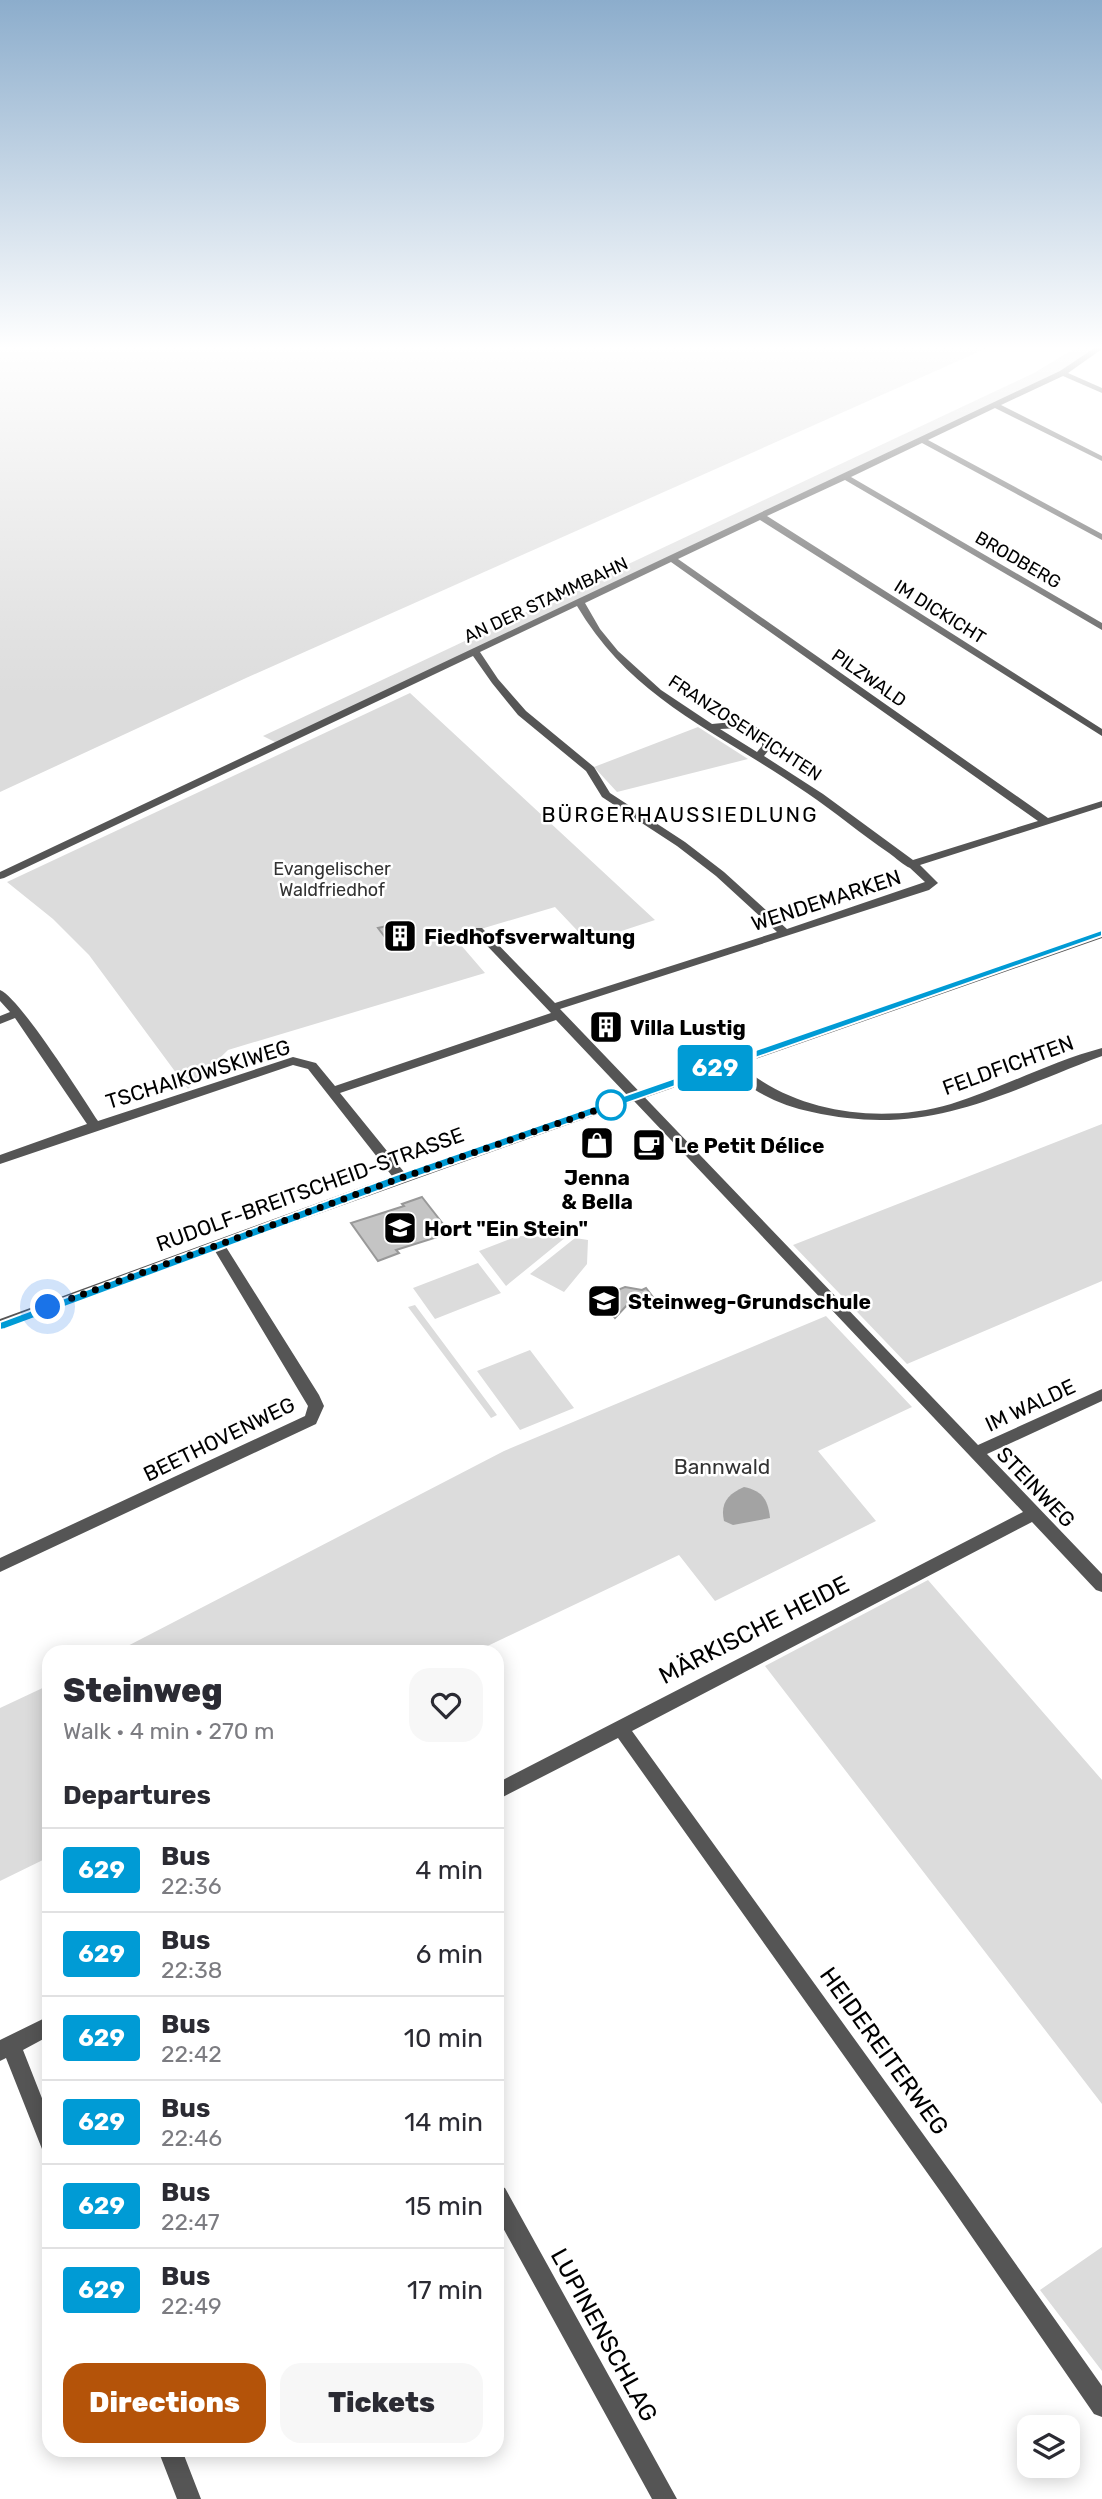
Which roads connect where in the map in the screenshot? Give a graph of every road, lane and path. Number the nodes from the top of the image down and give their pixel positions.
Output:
1 (878, 462) edge
2 (963, 462) edge
3 (846, 477) junction
4 (762, 517) junction
5 (1102, 537) edge
6 (674, 559) junction
7 (580, 603) junction
8 (1102, 627) edge
9 (476, 653) junction
10 (709, 728) junction
11 (1102, 733) edge
12 (759, 757) junction
13 (1102, 804) edge
14 (1047, 822) junction
15 (910, 865) junction
16 (0, 876) edge
17 (478, 930) dead end
18 (786, 934) junction
19 (1102, 934) edge
20 (0, 994) edge
21 (555, 1011) junction
22 (18, 1013) junction
23 (0, 1020) edge
24 (1102, 1052) edge
25 (731, 1063) junction
26 (332, 1091) junction
27 (636, 1096) junction
28 (95, 1126) junction
29 (0, 1160) edge
30 (401, 1178) junction
31 (218, 1245) junction
32 (0, 1325) edge
33 (1102, 1395) edge
34 (975, 1453) junction
35 (1034, 1514) junction
36 (0, 1565) edge
37 (1102, 1586) edge
38 (621, 1729) junction
39 (504, 1788) edge
40 (42, 2029) edge
41 (6, 2048) edge
42 (42, 2127) edge
43 (504, 2209) edge
44 (1102, 2406) edge
45 (173, 2457) edge
46 (190, 2499) edge
47 (665, 2499) edge

1 - 3 street, AN DER STAMMBAHN
2 - 5 street
3 - 4 street, AN DER STAMMBAHN
3 - 8 street, BRODBERG
4 - 6 street, AN DER STAMMBAHN
4 - 11 street, IM DICKICHT
6 - 7 street, AN DER STAMMBAHN
6 - 14 street, PILZWALD
7 - 9 street, AN DER STAMMBAHN
7 - 10 street, FRANZOSENFICHTEN
9 - 16 street, AN DER STAMMBAHN
9 - 18 street
10 - 12 street, FRANZOSENFICHTEN
10 - 12 street
12 - 15 street, FRANZOSENFICHTEN
13 - 14 street, WENDEMARKEN
14 - 15 street, WENDEMARKEN
15 - 18 street, WENDEMARKEN
17 - 21 street, STEINWEG
18 - 21 street, WENDEMARKEN
19 - 25 street, RUDOLF-BREITSCHEID-STRASSE
20 - 22 street
21 - 26 street, WENDEMARKEN
21 - 27 street, STEINWEG
22 - 23 street
22 - 28 street
24 - 25 street, FELDFICHTEN
25 - 27 street, RUDOLF-BREITSCHEID-STRASSE
26 - 28 street, TSCHAIKOWSKIWEG
26 - 30 street, TSCHAIKOWSKIWEG
27 - 30 street, RUDOLF-BREITSCHEID-STRASSE
27 - 34 street, STEINWEG
28 - 29 street, TSCHAIKOWSKIWEG
30 - 31 street, RUDOLF-BREITSCHEID-STRASSE
31 - 32 street, RUDOLF-BREITSCHEID-STRASSE
31 - 36 street, BEETHOVENWEG
33 - 34 street, IM WALDE
34 - 35 street, STEINWEG
35 - 37 street, STEINWEG
35 - 38 street, MÄRKISCHE HEIDE
38 - 39 street, MÄRKISCHE HEIDE
38 - 44 street, HEIDEREITERWEG
40 - 41 street
41 - 42 street
43 - 47 street, LUPINENSCHLAG
45 - 46 street

